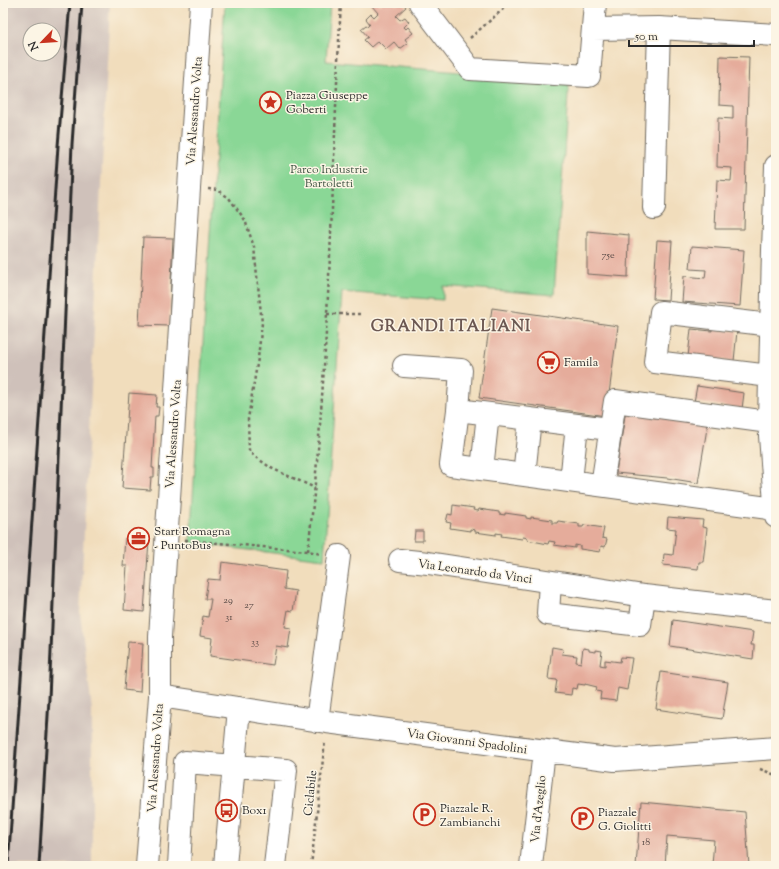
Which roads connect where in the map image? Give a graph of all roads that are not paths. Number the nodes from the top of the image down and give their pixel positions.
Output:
1 (201, 3) edge
2 (420, 3) edge
3 (595, 3) edge
4 (658, 28) junction
5 (593, 29) junction
6 (776, 35) edge
7 (776, 166) edge
8 (654, 208) dead end
9 (774, 250) edge
10 (771, 325) junction
11 (404, 366) dead end
12 (770, 376) junction
13 (458, 410) junction
14 (488, 414) junction
15 (530, 419) junction
16 (769, 422) junction
17 (577, 425) junction
18 (609, 430) junction
19 (482, 469) junction
20 (524, 475) junction
21 (571, 481) junction
22 (602, 485) junction
23 (776, 513) edge
24 (340, 556) road end
25 (400, 560) dead end
26 (550, 582) junction
27 (644, 596) junction
28 (776, 611) edge
29 (160, 696) junction
30 (239, 708) junction
31 (322, 722) junction
32 (776, 748) edge
33 (544, 751) junction
34 (234, 766) junction
35 (147, 866) edge
36 (179, 866) edge
37 (225, 866) edge
38 (275, 866) edge
39 (531, 866) edge

1 - 29 street, Via Alessandro Volta
2 - 5 street
3 - 5 street
4 - 5 street
4 - 6 street
4 - 8 street
7 - 9 street
9 - 10 street
10 - 12 street
10 - 12 street
11 - 13 street
12 - 16 street
13 - 14 street
13 - 19 street
14 - 15 street
14 - 19 street
15 - 17 street
15 - 20 street
16 - 18 street
16 - 23 street
17 - 18 street
17 - 21 street
18 - 22 street
19 - 20 street
20 - 21 street
21 - 22 street
22 - 23 street
24 - 31 street
25 - 26 street, Via Leonardo da Vinci
26 - 27 street, Via Leonardo da Vinci
26 - 27 street, Via Leonardo da Vinci
27 - 28 street, Via Leonardo da Vinci
29 - 30 street, Via Giovanni Spadolini
29 - 35 street, Via Alessandro Volta
30 - 31 street, Via Giovanni Spadolini
30 - 34 street
31 - 33 street, Via Giovanni Spadolini
32 - 33 street, Via Giovanni Spadolini
33 - 39 street, Via d'Azeglio
34 - 36 street
34 - 37 street
34 - 38 street

